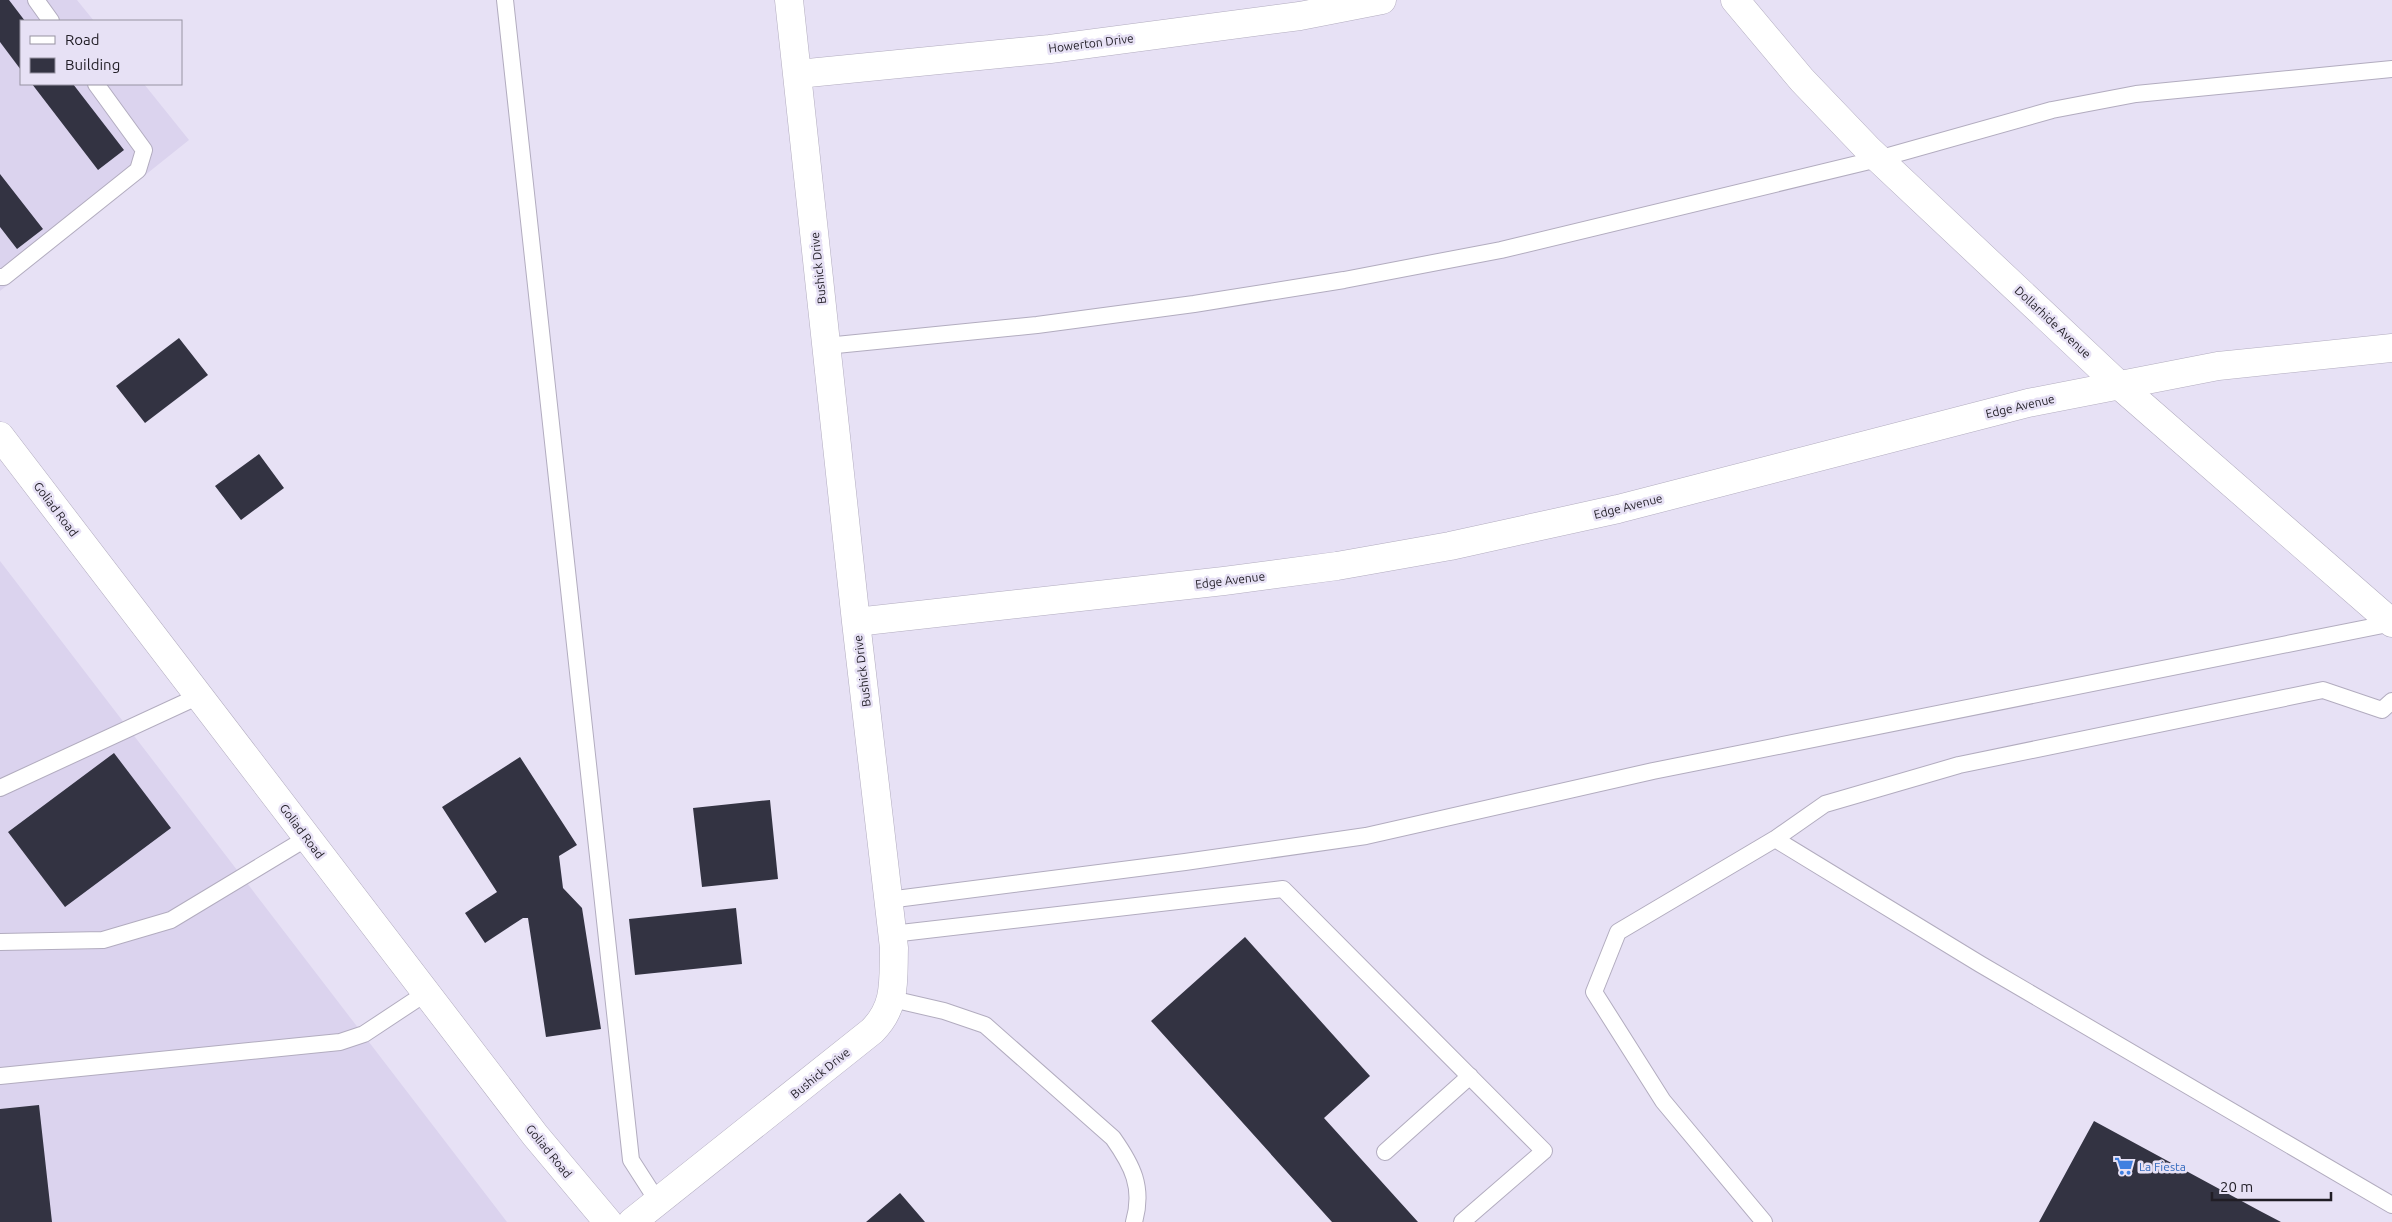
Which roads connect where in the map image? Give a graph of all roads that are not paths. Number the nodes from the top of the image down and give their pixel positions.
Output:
1 (36, 0) edge
2 (505, 0) edge
3 (789, 0) edge
4 (1382, 0) edge
5 (1735, 0) edge
6 (50, 20) edge
7 (2392, 69) edge
8 (798, 74) junction
9 (97, 85) edge
10 (1878, 159) junction
11 (0, 277) edge
12 (826, 346) junction
13 (2392, 348) edge
14 (2119, 384) junction
15 (0, 436) edge
16 (856, 622) junction
17 (2392, 623) edge
18 (199, 696) junction
19 (2389, 710) edge
20 (0, 788) edge
21 (307, 838) junction
22 (1775, 839) junction
23 (888, 900) junction
24 (892, 934) junction
25 (0, 942) edge
26 (426, 993) junction
27 (892, 999) junction
28 (0, 1076) edge
29 (1470, 1076) junction
30 (1385, 1152) dead end
31 (658, 1202) junction
32 (2392, 1205) edge
33 (608, 1222) edge
34 (632, 1222) edge
35 (1134, 1222) edge
36 (1462, 1222) edge
37 (1764, 1222) edge

1 - 6 lane
2 - 31 lane
3 - 8 street, Bushick Drive
4 - 8 street, Howerton Drive
5 - 10 street, Dollarhide Avenue
7 - 10 lane
8 - 12 street, Bushick Drive
9 - 11 lane
10 - 12 lane
10 - 14 street, Dollarhide Avenue
12 - 16 street, Bushick Drive
13 - 14 street, Edge Avenue
14 - 16 street, Edge Avenue
14 - 17 street, Dollarhide Avenue
15 - 18 street, Goliad Road
16 - 23 street, Bushick Drive
17 - 23 lane
18 - 20 lane
18 - 21 street, Goliad Road
19 - 22 lane
21 - 25 lane
21 - 26 street, Goliad Road
22 - 32 lane
22 - 37 lane
23 - 24 street, Bushick Drive
24 - 27 street, Bushick Drive
24 - 29 lane
26 - 28 lane
26 - 33 street, Goliad Road
27 - 31 street, Bushick Drive
27 - 35 lane
29 - 30 lane
29 - 36 lane
31 - 34 street, Bushick Drive

